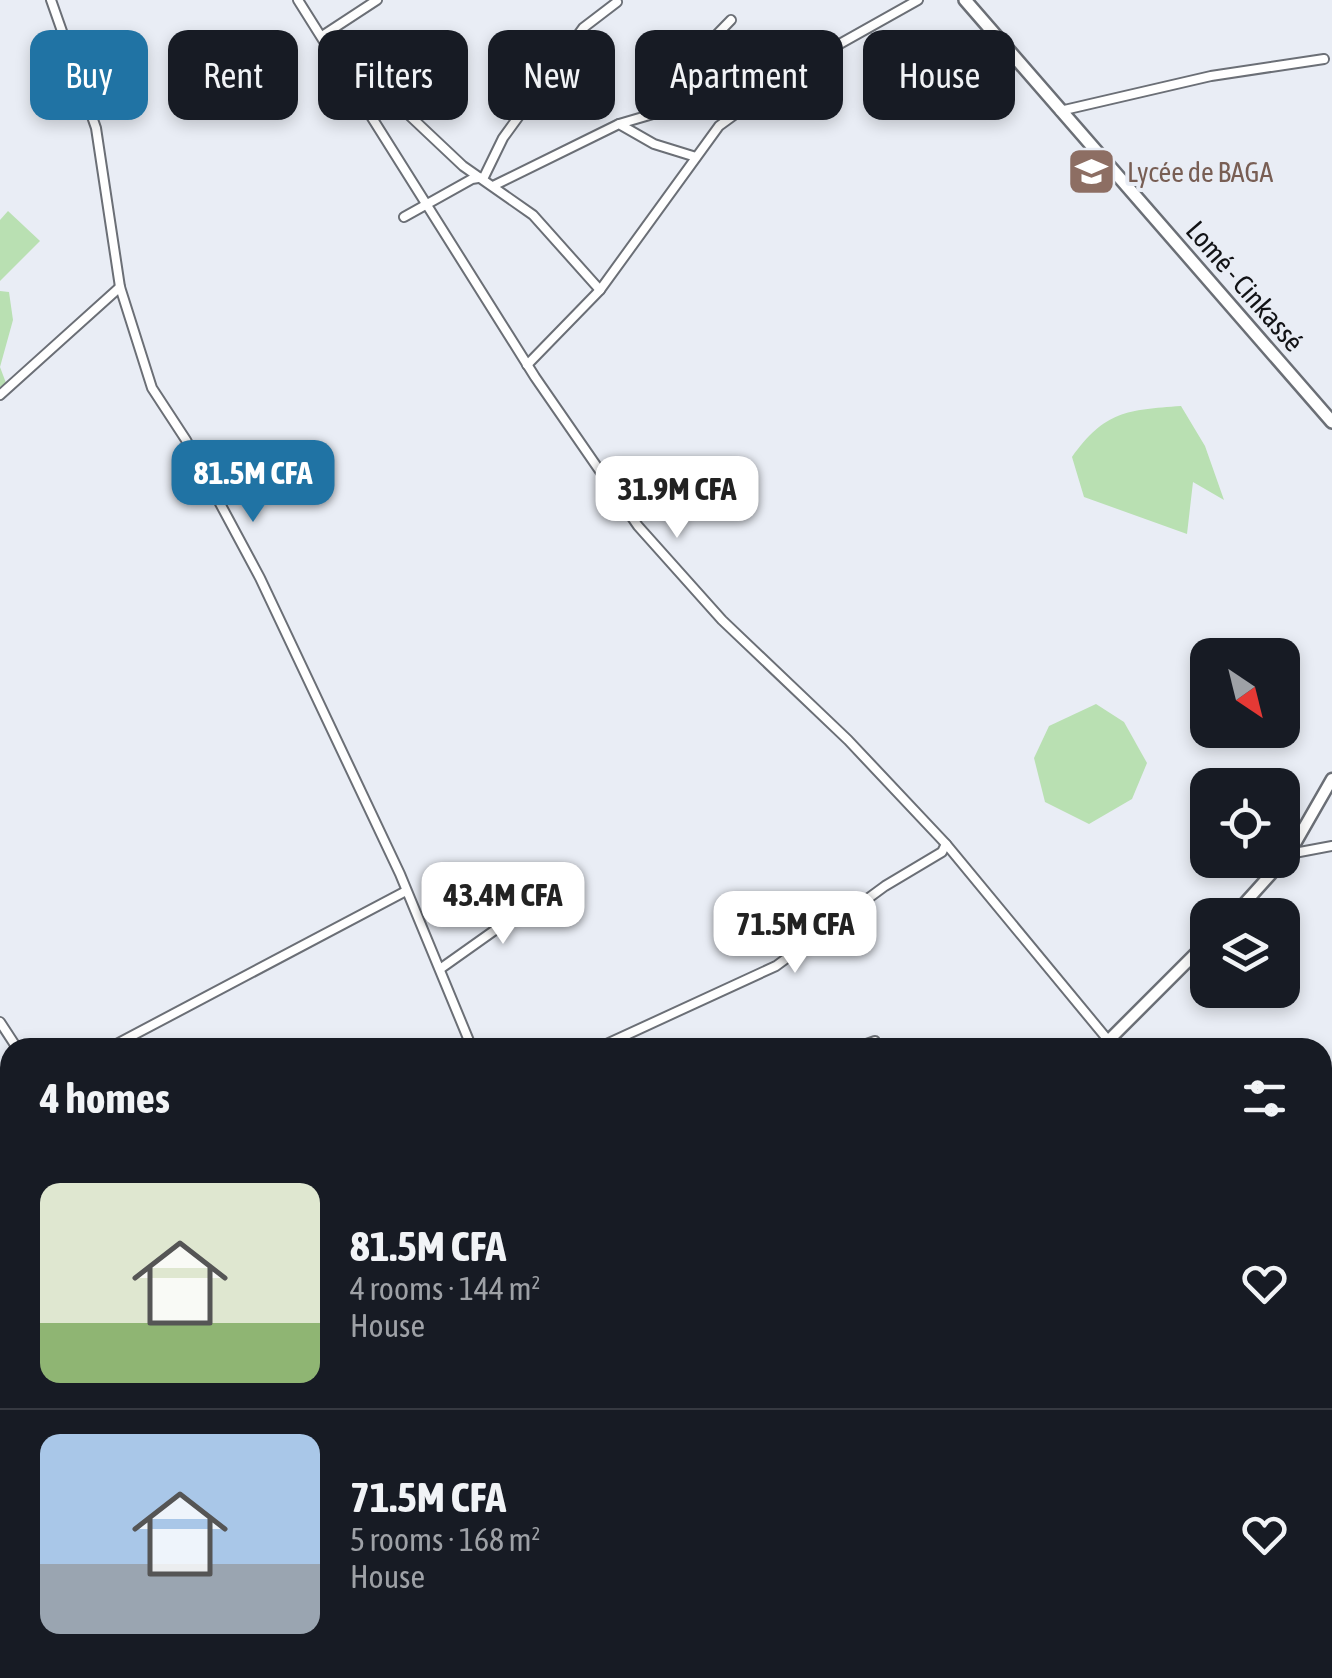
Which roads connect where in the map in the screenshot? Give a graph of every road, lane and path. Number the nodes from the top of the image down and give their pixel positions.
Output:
1 (51, 0) edge
2 (298, 0) edge
3 (377, 0) edge
4 (918, 0) edge
5 (966, 0) edge
6 (617, 2) edge
7 (731, 20) dead end
8 (318, 30) edge
9 (331, 30) edge
10 (721, 30) edge
11 (1324, 59) dead end
12 (1060, 111) junction
13 (635, 119) edge
14 (375, 120) edge
15 (416, 120) edge
16 (619, 124) junction
17 (696, 157) junction
18 (480, 179) junction
19 (493, 186) junction
20 (428, 204) junction
21 (404, 218) dead end
22 (120, 287) junction
23 (600, 290) junction
24 (528, 365) junction
25 (0, 395) edge
26 (1332, 422) edge
27 (1332, 779) edge
28 (1300, 835) edge
29 (946, 844) junction
30 (1332, 846) edge
31 (1300, 852) edge
32 (1267, 878) edge
33 (528, 884) dead end
34 (406, 890) junction
35 (1249, 898) edge
36 (1190, 960) edge
37 (440, 969) junction
38 (128, 1038) edge
39 (468, 1038) edge
40 (620, 1038) edge
41 (1099, 1038) edge
42 (1110, 1038) edge

1 - 22 street
2 - 8 street
3 - 9 street
4 - 17 street
5 - 12 highway, Lomé - Cinkassé
6 - 18 street
7 - 10 street
11 - 12 street
12 - 26 highway, Lomé - Cinkassé
13 - 16 street
14 - 20 street
15 - 18 street
16 - 17 street
16 - 19 street
17 - 23 street
18 - 19 street
18 - 20 street
19 - 23 street
20 - 21 street
20 - 24 street
22 - 25 street
22 - 34 street
23 - 24 street
24 - 29 street
27 - 28 main road
29 - 40 street
29 - 41 street
30 - 31 street
32 - 35 main road
33 - 37 street
34 - 37 street
34 - 38 street
36 - 42 main road
37 - 39 street

